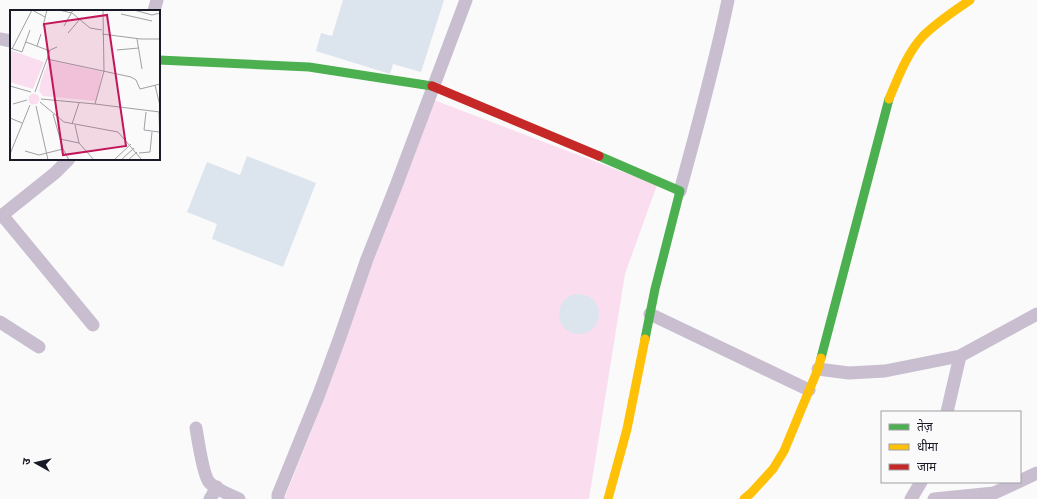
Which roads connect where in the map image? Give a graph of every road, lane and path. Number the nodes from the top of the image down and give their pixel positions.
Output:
1 (157, 0) edge
2 (466, 0) edge
3 (728, 0) edge
4 (970, 0) edge
5 (154, 10) edge
6 (0, 39) edge
7 (10, 41) edge
8 (160, 60) edge
9 (434, 86) junction
10 (68, 160) edge
11 (680, 191) junction
12 (1, 216) edge
13 (650, 314) junction
14 (1037, 314) edge
15 (0, 322) edge
16 (93, 326) dead end
17 (39, 347) dead end
18 (960, 356) junction
19 (818, 369) junction
20 (809, 390) junction
21 (947, 411) edge
22 (196, 428) dead end
23 (1037, 473) edge
24 (1021, 481) edge
25 (920, 483) edge
26 (1017, 483) edge
27 (213, 493) edge
28 (994, 496) edge
29 (239, 499) edge
30 (278, 499) edge
31 (608, 499) edge
32 (744, 499) edge
33 (911, 499) edge
34 (934, 499) edge

1 - 5 street
2 - 9 street
3 - 11 street
4 - 19 street
6 - 7 street
8 - 9 street
9 - 11 street
9 - 30 street
10 - 12 street
11 - 13 street
12 - 16 street
13 - 20 street
13 - 31 street
14 - 18 street
15 - 17 street
18 - 19 street
18 - 21 street
19 - 20 street
20 - 32 street
22 - 27 street
23 - 24 street
25 - 33 street
26 - 28 street
27 - 29 street
28 - 34 street

